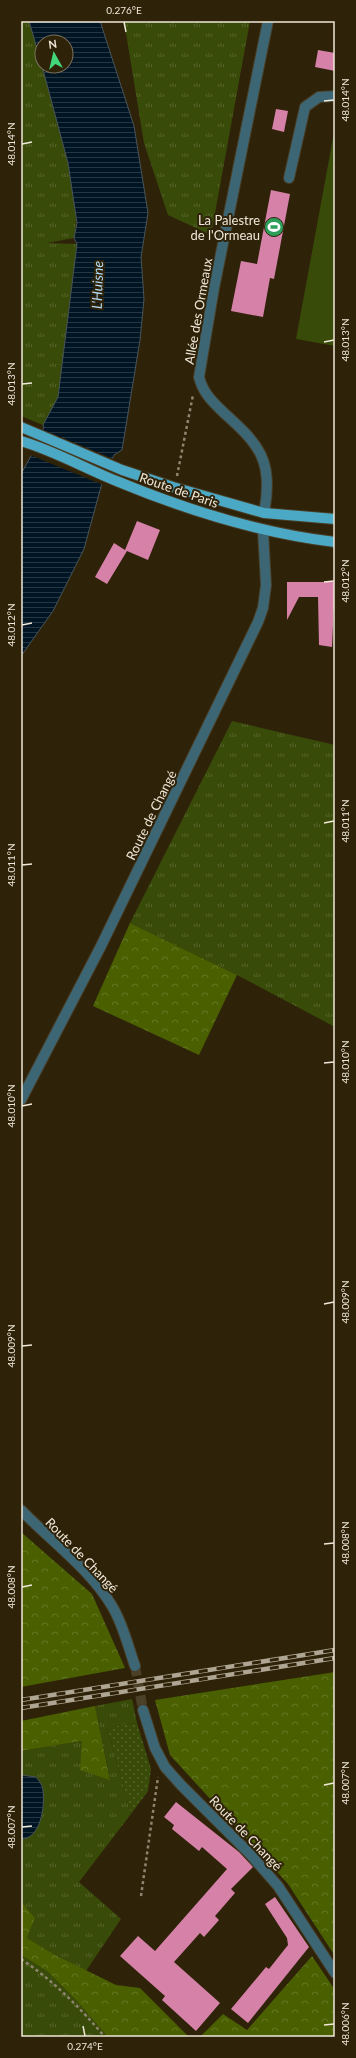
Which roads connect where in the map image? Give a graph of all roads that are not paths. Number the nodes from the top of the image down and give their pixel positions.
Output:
1 (268, 21) edge
2 (335, 96) edge
3 (289, 178) dead end
4 (21, 428) edge
5 (24, 442) edge
6 (264, 513) junction
7 (335, 519) edge
8 (262, 530) junction
9 (335, 542) edge
10 (21, 1100) edge
11 (21, 1510) edge
12 (135, 1666) tunnel mouth
13 (144, 1710) tunnel mouth
14 (335, 1973) edge

1 - 6 street, Allée des Ormeaux
2 - 3 street
4 - 6 main road, Route de Paris
5 - 8 main road, Route de Paris
6 - 7 main road, Route de Paris
8 - 9 main road, Route de Paris
8 - 10 street, Route de Changé
11 - 12 street, Route de Changé
13 - 14 street, Route de Changé

